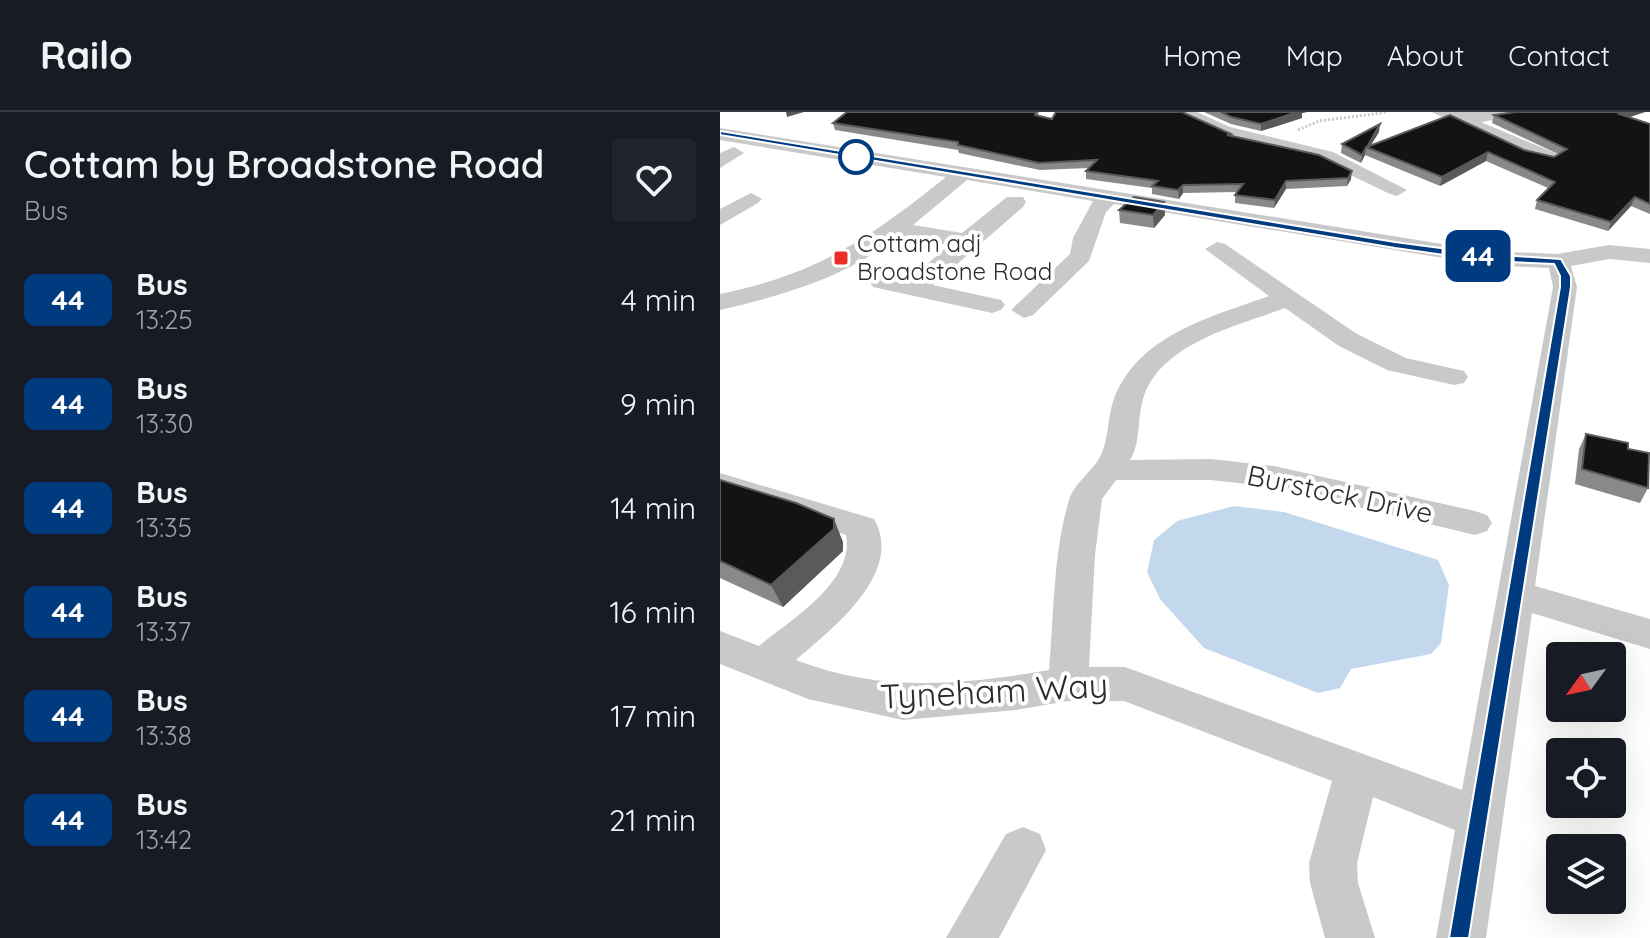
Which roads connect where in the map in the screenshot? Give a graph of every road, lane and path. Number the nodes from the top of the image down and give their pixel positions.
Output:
1 (1182, 112) edge
2 (1388, 112) edge
3 (1441, 112) edge
4 (1513, 112) edge
5 (750, 118) dead end
6 (1467, 119) junction
7 (793, 132) dead end
8 (720, 134) edge
9 (1278, 145) junction
10 (725, 155) edge
11 (1552, 156) edge
12 (870, 174) dead end
13 (962, 174) junction
14 (1397, 190) dead end
15 (1109, 197) junction
16 (751, 199) dead end
17 (1015, 202) dead end
18 (720, 218) edge
19 (894, 228) junction
20 (967, 241) junction
21 (1217, 249) dead end
22 (1650, 256) edge
23 (1557, 261) junction
24 (882, 282) dead end
25 (915, 288) junction
26 (1290, 297) junction
27 (720, 302) edge
28 (992, 305) dead end
29 (1024, 310) dead end
30 (1454, 377) dead end
31 (1109, 469) junction
32 (720, 484) edge
33 (1475, 523) dead end
34 (1516, 594) junction
35 (1650, 634) edge
36 (720, 647) edge
37 (763, 665) junction
38 (1068, 684) junction
39 (1357, 771) junction
40 (1479, 818) junction
41 (1023, 850) dead end
42 (971, 938) edge
43 (1350, 938) edge
44 (1461, 938) edge

1 - 9 street
2 - 9 path
3 - 6 street
4 - 6 street
5 - 7 street
6 - 11 street
8 - 13 street
9 - 14 street
10 - 12 street
13 - 15 street
13 - 19 street
15 - 23 street
15 - 29 street
16 - 18 street
17 - 20 street
19 - 20 street
19 - 27 street
20 - 25 street
21 - 26 street
22 - 23 street
23 - 34 street
24 - 25 street
25 - 28 street
26 - 30 street
26 - 31 street
31 - 33 street, Burstock Drive
31 - 38 street
32 - 37 street
34 - 35 street
34 - 40 street
36 - 37 street, Tyneham Way
37 - 38 street, Tyneham Way
38 - 39 street, Tyneham Way
39 - 40 street, Tyneham Way
39 - 43 street
40 - 44 street
41 - 42 street

